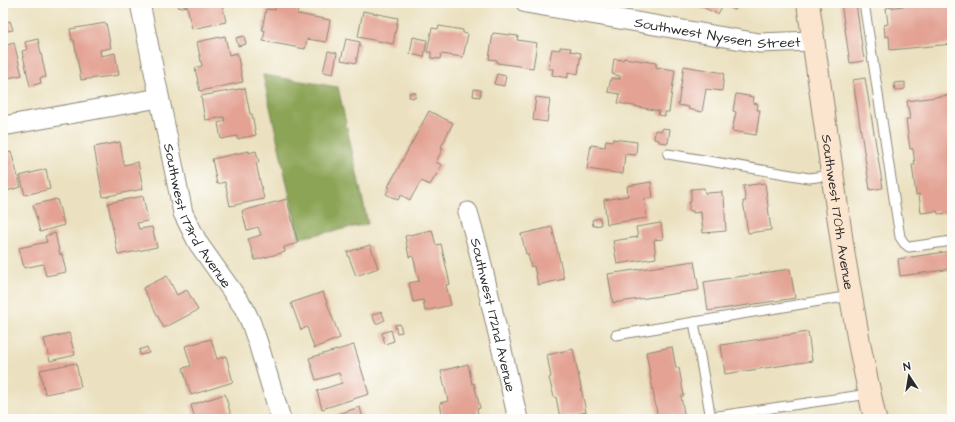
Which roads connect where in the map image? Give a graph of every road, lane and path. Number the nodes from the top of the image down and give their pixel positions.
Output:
1 (140, 3) edge
2 (526, 3) edge
3 (808, 3) edge
4 (864, 3) edge
5 (814, 42) junction
6 (159, 98) junction
7 (3, 126) edge
8 (668, 154) dead end
9 (832, 175) junction
10 (468, 212) dead end
11 (952, 241) edge
12 (850, 296) junction
13 (694, 322) junction
14 (616, 335) dead end
15 (869, 394) junction
16 (711, 418) edge
17 (282, 419) edge
18 (518, 419) edge
19 (875, 419) edge

1 - 6 street, Southwest 173rd Avenue
2 - 5 street, Southwest Nyssen Street
3 - 5 main road, Southwest 170th Avenue
4 - 11 lane
5 - 9 main road, Southwest 170th Avenue
6 - 7 street
6 - 17 street, Southwest 173rd Avenue
8 - 9 lane
9 - 12 main road, Southwest 170th Avenue
10 - 18 street, Southwest 172nd Avenue
12 - 13 lane
12 - 15 main road, Southwest 170th Avenue
13 - 14 lane
13 - 16 lane
15 - 16 lane
15 - 19 main road, Southwest 170th Avenue

